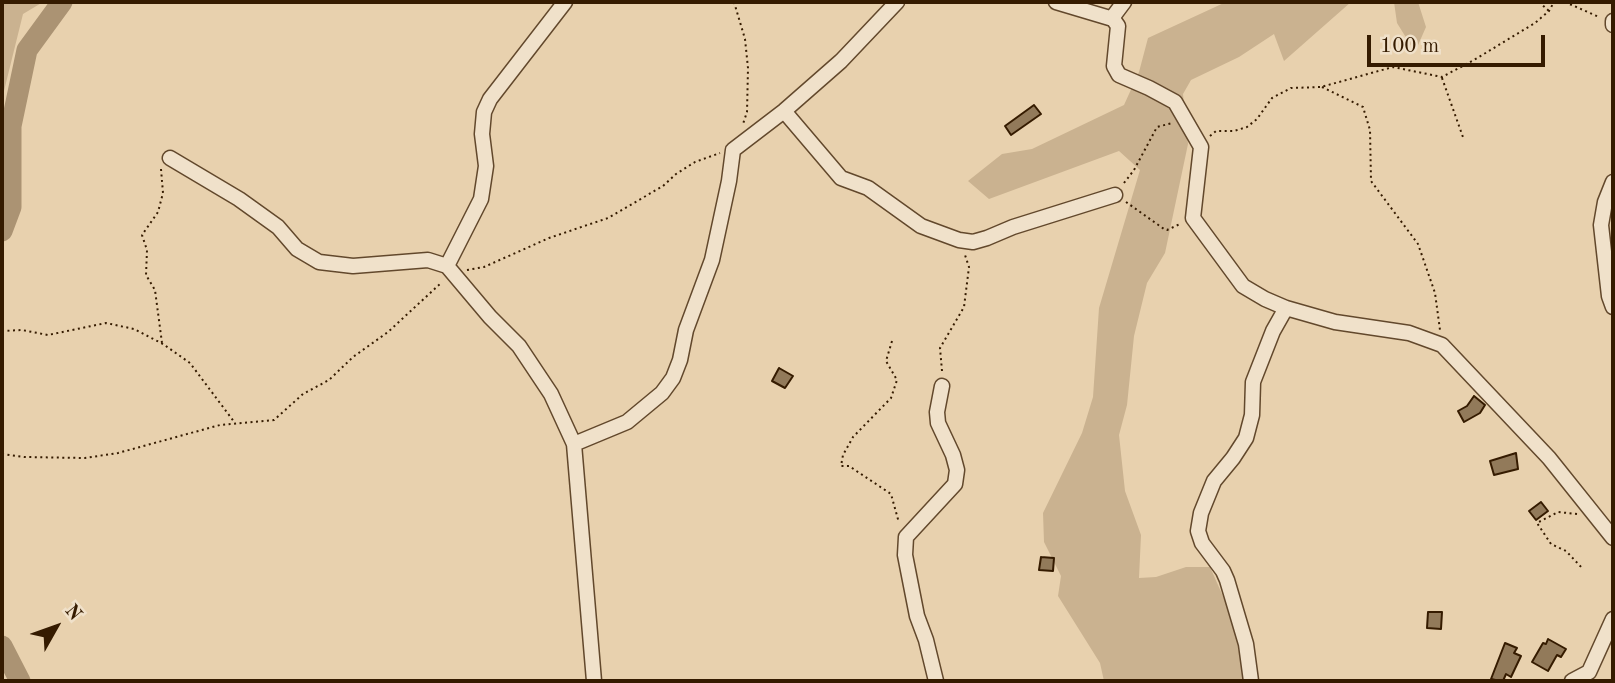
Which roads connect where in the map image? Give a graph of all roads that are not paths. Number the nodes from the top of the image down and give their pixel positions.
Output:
1 (565, 2) edge
2 (897, 2) edge
3 (1056, 2) edge
4 (1124, 2) edge
5 (1112, 18) junction
6 (784, 111) junction
7 (170, 158) road end
8 (1613, 183) edge
9 (1115, 195) road end
10 (450, 269) junction
11 (1613, 307) edge
12 (1286, 308) junction
13 (942, 386) road end
14 (574, 444) junction
15 (1613, 538) edge
16 (1613, 619) edge
17 (594, 681) edge
18 (936, 681) edge
19 (1251, 681) edge
20 (1572, 681) edge

1 - 10 street
2 - 6 street
3 - 5 street
4 - 5 street
5 - 12 street
6 - 9 street
6 - 14 street
7 - 10 street
8 - 11 street
10 - 14 street
12 - 15 street
12 - 19 street
13 - 18 street
14 - 17 street
16 - 20 street

